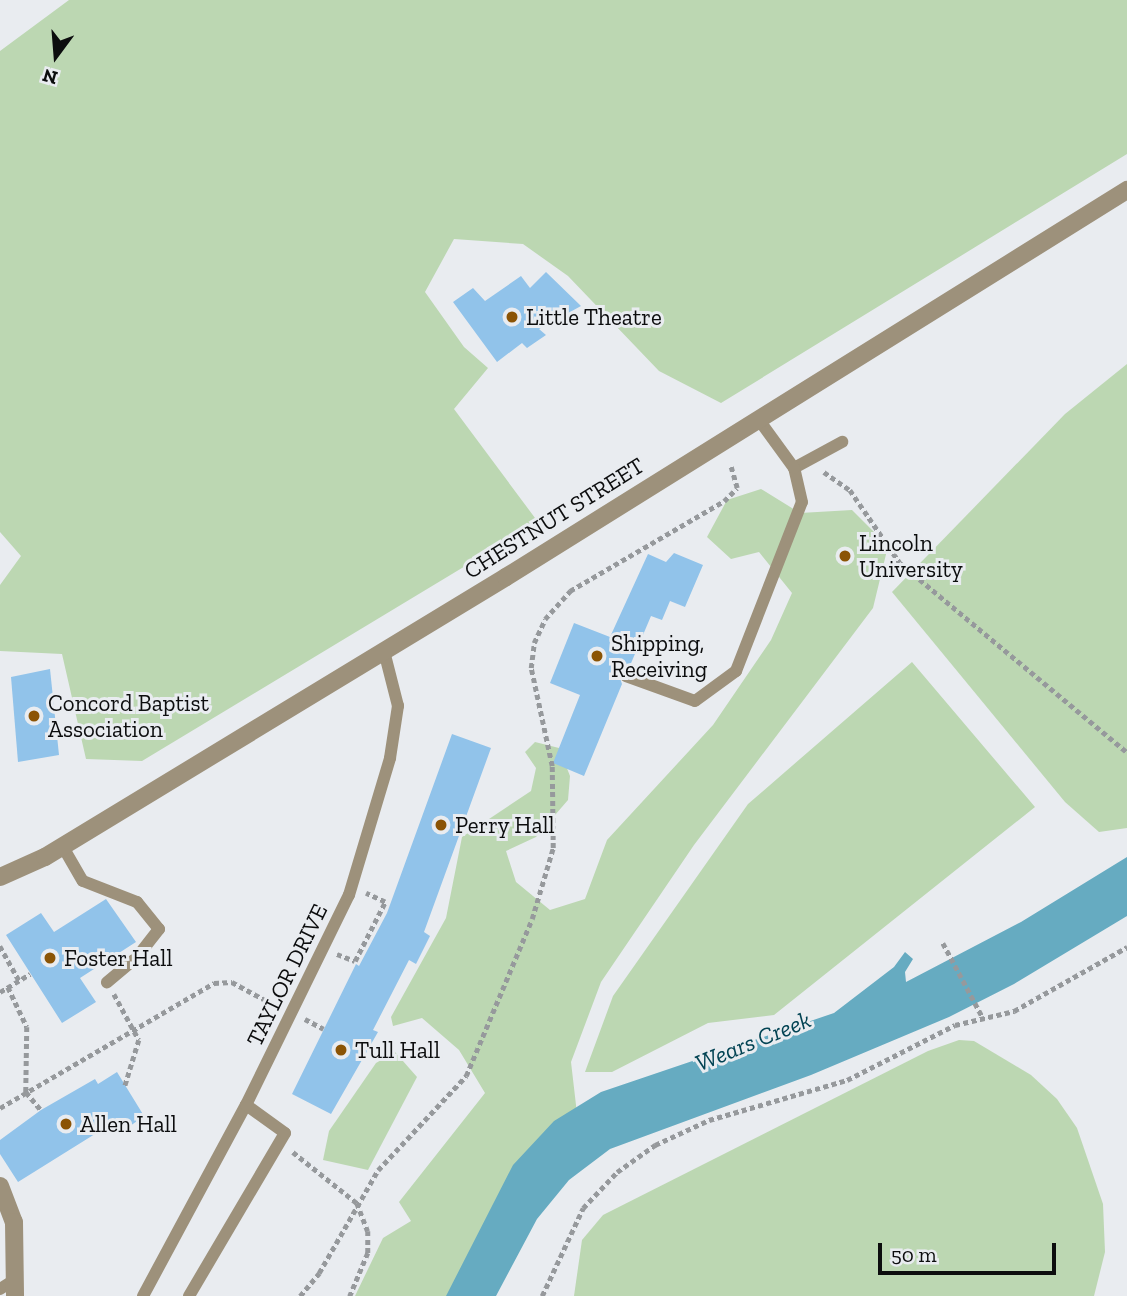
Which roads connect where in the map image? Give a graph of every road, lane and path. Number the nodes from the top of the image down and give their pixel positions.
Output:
1 (1127, 190) edge
2 (759, 420) junction
3 (842, 442) dead end
4 (809, 461) junction
5 (731, 467) dead end
6 (794, 468) junction
7 (384, 651) junction
8 (626, 676) dead end
9 (1127, 752) edge
10 (63, 847) junction
11 (0, 877) edge
12 (943, 943) dead end
13 (0, 946) edge
14 (1127, 947) edge
15 (30, 974) dead end
16 (19, 980) junction
17 (107, 982) joint
18 (8, 987) junction
19 (0, 992) edge
20 (292, 1012) junction
21 (983, 1018) junction
22 (133, 1030) junction
23 (125, 1086) dead end
24 (26, 1093) junction
25 (246, 1105) junction
26 (0, 1108) edge
27 (41, 1110) dead end
28 (280, 1143) junction
29 (0, 1186) edge
30 (357, 1203) junction
31 (10, 1288) edge
32 (143, 1296) edge
33 (189, 1296) edge
34 (300, 1296) edge
35 (349, 1296) edge
36 (542, 1296) edge

1 - 2 street, CHESTNUT STREET
2 - 6 lane
2 - 7 street, CHESTNUT STREET
3 - 4 lane
4 - 6 lane
4 - 9 path
5 - 30 path
6 - 8 lane
7 - 10 street, CHESTNUT STREET
7 - 20 lane, TAYLOR DRIVE
10 - 11 street, CHESTNUT STREET
10 - 17 lane
12 - 21 path
13 - 16 path
14 - 21 path
15 - 16 path
16 - 18 path
17 - 22 path
18 - 19 path
18 - 24 path
20 - 22 path
20 - 25 lane, TAYLOR DRIVE
21 - 36 path
22 - 23 path
22 - 24 path
24 - 26 path
24 - 27 path
25 - 28 lane
25 - 32 lane, TAYLOR DRIVE
28 - 30 path
28 - 33 lane
29 - 31 street
30 - 34 path
30 - 35 path

